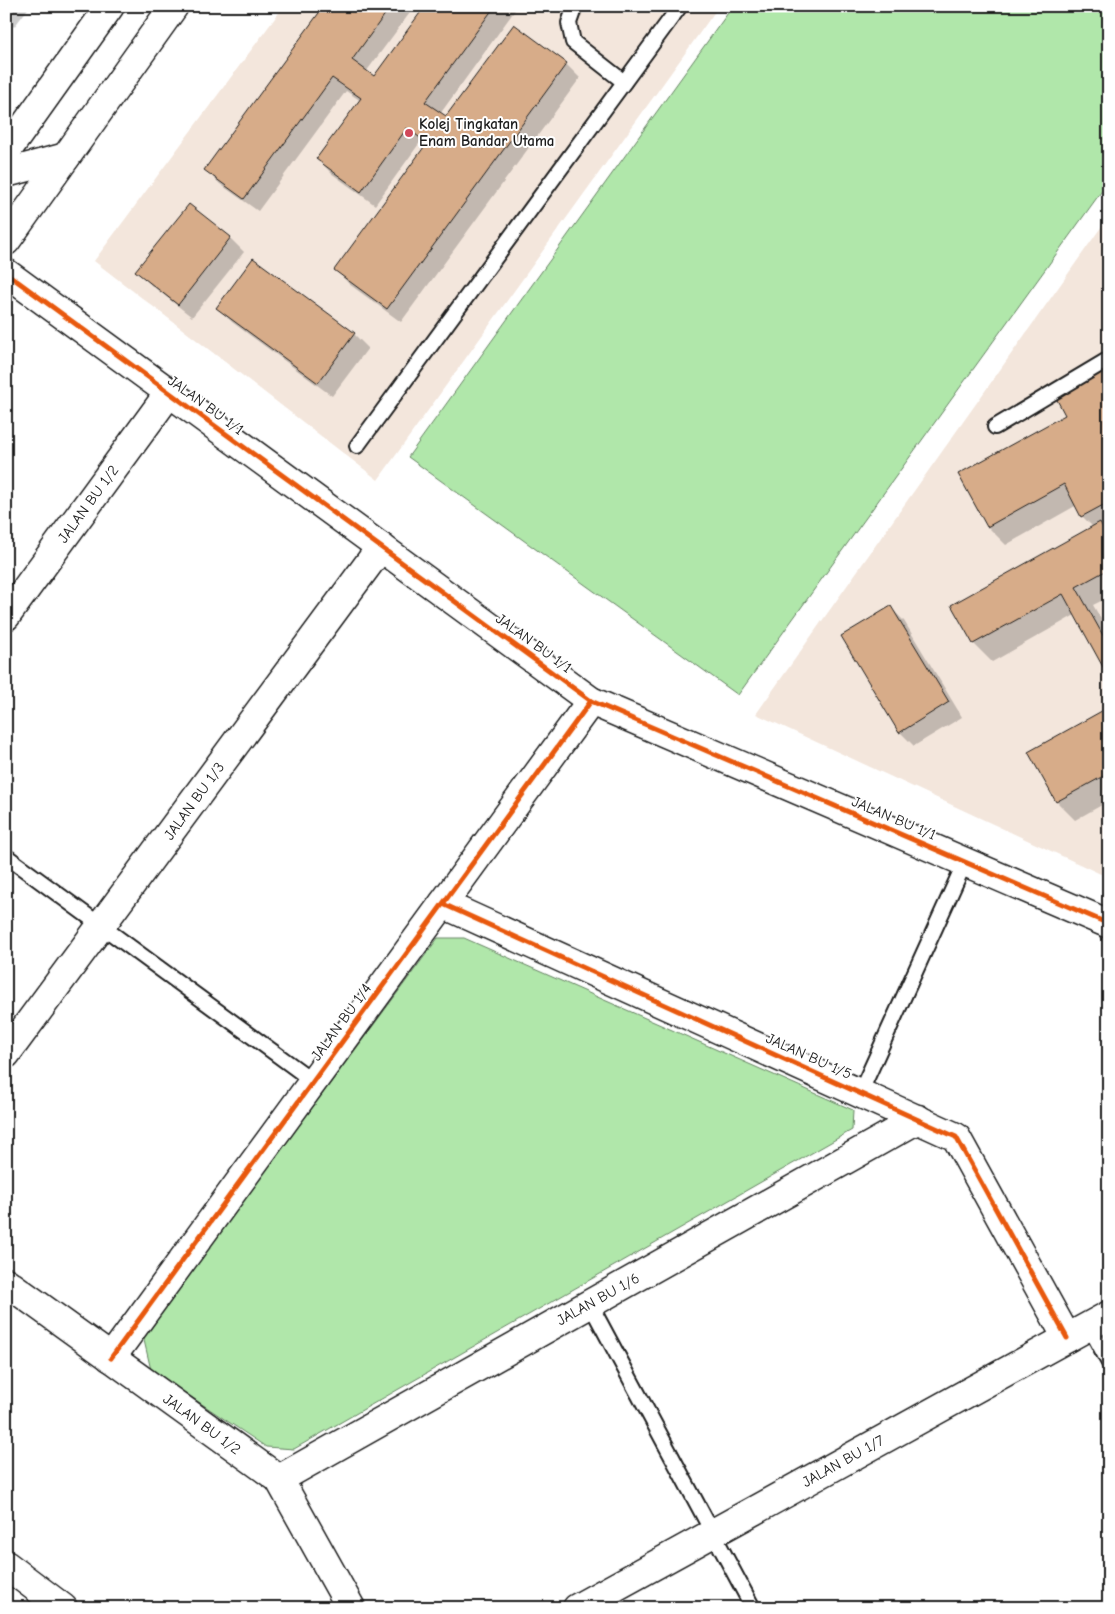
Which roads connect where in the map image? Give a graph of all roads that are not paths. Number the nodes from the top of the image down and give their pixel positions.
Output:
1 (110, 6) edge
2 (174, 6) edge
3 (575, 6) edge
4 (680, 6) edge
5 (624, 82) junction
6 (6, 152) edge
7 (66, 157) junction
8 (6, 173) edge
9 (6, 241) edge
10 (6, 273) edge
11 (1109, 358) edge
12 (169, 393) junction
13 (995, 427) dead end
14 (358, 446) dead end
15 (381, 547) junction
16 (6, 616) edge
17 (591, 701) junction
18 (6, 856) edge
19 (964, 862) junction
20 (443, 904) junction
21 (1108, 923) edge
22 (101, 926) junction
23 (6, 1054) edge
24 (314, 1081) junction
25 (860, 1093) junction
26 (918, 1119) junction
27 (6, 1282) edge
28 (590, 1304) junction
29 (1088, 1326) edge
30 (111, 1358) junction
31 (1109, 1363) edge
32 (278, 1479) junction
33 (713, 1533) junction
34 (6, 1565) edge
35 (63, 1608) edge
36 (351, 1608) edge
37 (577, 1608) edge
38 (753, 1608) edge

1 - 6 street
2 - 7 street
3 - 5 lane
4 - 5 lane
5 - 14 lane
7 - 8 street
7 - 9 street
10 - 12 street, JALAN BU 1/1
11 - 13 lane
12 - 15 street, JALAN BU 1/1
12 - 16 street, JALAN BU 1/2
15 - 17 street, JALAN BU 1/1
15 - 22 street, JALAN BU 1/3
17 - 19 street, JALAN BU 1/1
17 - 20 street, JALAN BU 1/4
18 - 22 lane
19 - 21 street, JALAN BU 1/1
19 - 25 lane
20 - 24 street, JALAN BU 1/4
20 - 25 street, JALAN BU 1/5
22 - 23 street, JALAN BU 1/3
22 - 24 lane
24 - 30 street, JALAN BU 1/4
25 - 26 street, JALAN BU 1/5
26 - 28 street, JALAN BU 1/6
26 - 29 street, JALAN BU 1/5
27 - 30 street, JALAN BU 1/2
28 - 32 street, JALAN BU 1/6
28 - 33 lane
29 - 31 lane
29 - 33 street, JALAN BU 1/7
30 - 32 street, JALAN BU 1/2
32 - 36 street, JALAN BU 1/2
33 - 37 street, JALAN BU 1/7
33 - 38 lane
34 - 35 street

